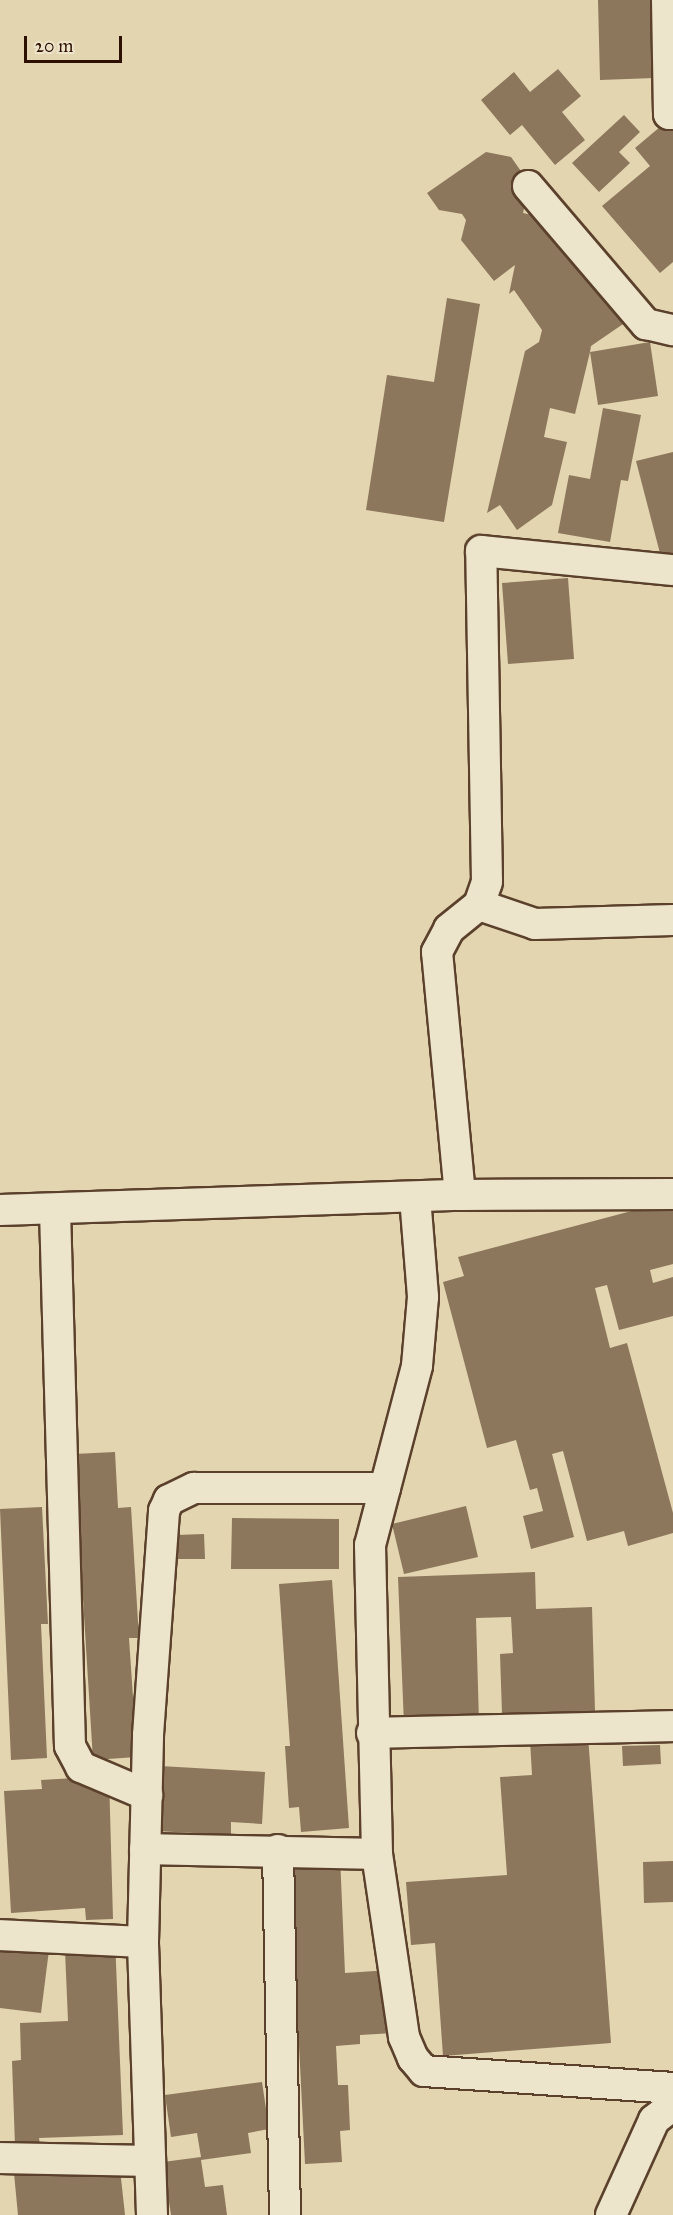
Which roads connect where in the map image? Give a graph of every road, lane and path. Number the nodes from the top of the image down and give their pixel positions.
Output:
1 (667, 0) edge
2 (673, 114) edge
3 (528, 186) dead end
4 (673, 330) edge
5 (673, 570) edge
6 (479, 905) junction
7 (673, 920) edge
8 (673, 1194) edge
9 (460, 1195) junction
10 (416, 1197) junction
11 (0, 1210) edge
12 (55, 1210) junction
13 (385, 1488) junction
14 (673, 1726) edge
15 (372, 1733) junction
16 (147, 1795) junction
17 (145, 1849) junction
18 (278, 1850) junction
19 (377, 1854) junction
20 (0, 1935) edge
21 (143, 1942) junction
22 (673, 2088) edge
23 (673, 2105) edge
24 (0, 2158) edge
25 (150, 2161) junction
26 (152, 2215) edge
27 (285, 2215) edge
28 (611, 2215) edge

1 - 2 street
3 - 4 street
5 - 6 street
6 - 7 street
6 - 9 street
8 - 9 street
9 - 10 street
10 - 12 street
10 - 13 street
11 - 12 street
12 - 16 street
13 - 15 street
13 - 16 street
14 - 15 street
15 - 19 street
16 - 17 street
17 - 18 street
17 - 21 street
18 - 19 street
18 - 27 street
19 - 22 street
20 - 21 street
21 - 25 street
23 - 28 street
24 - 25 street
25 - 26 street

